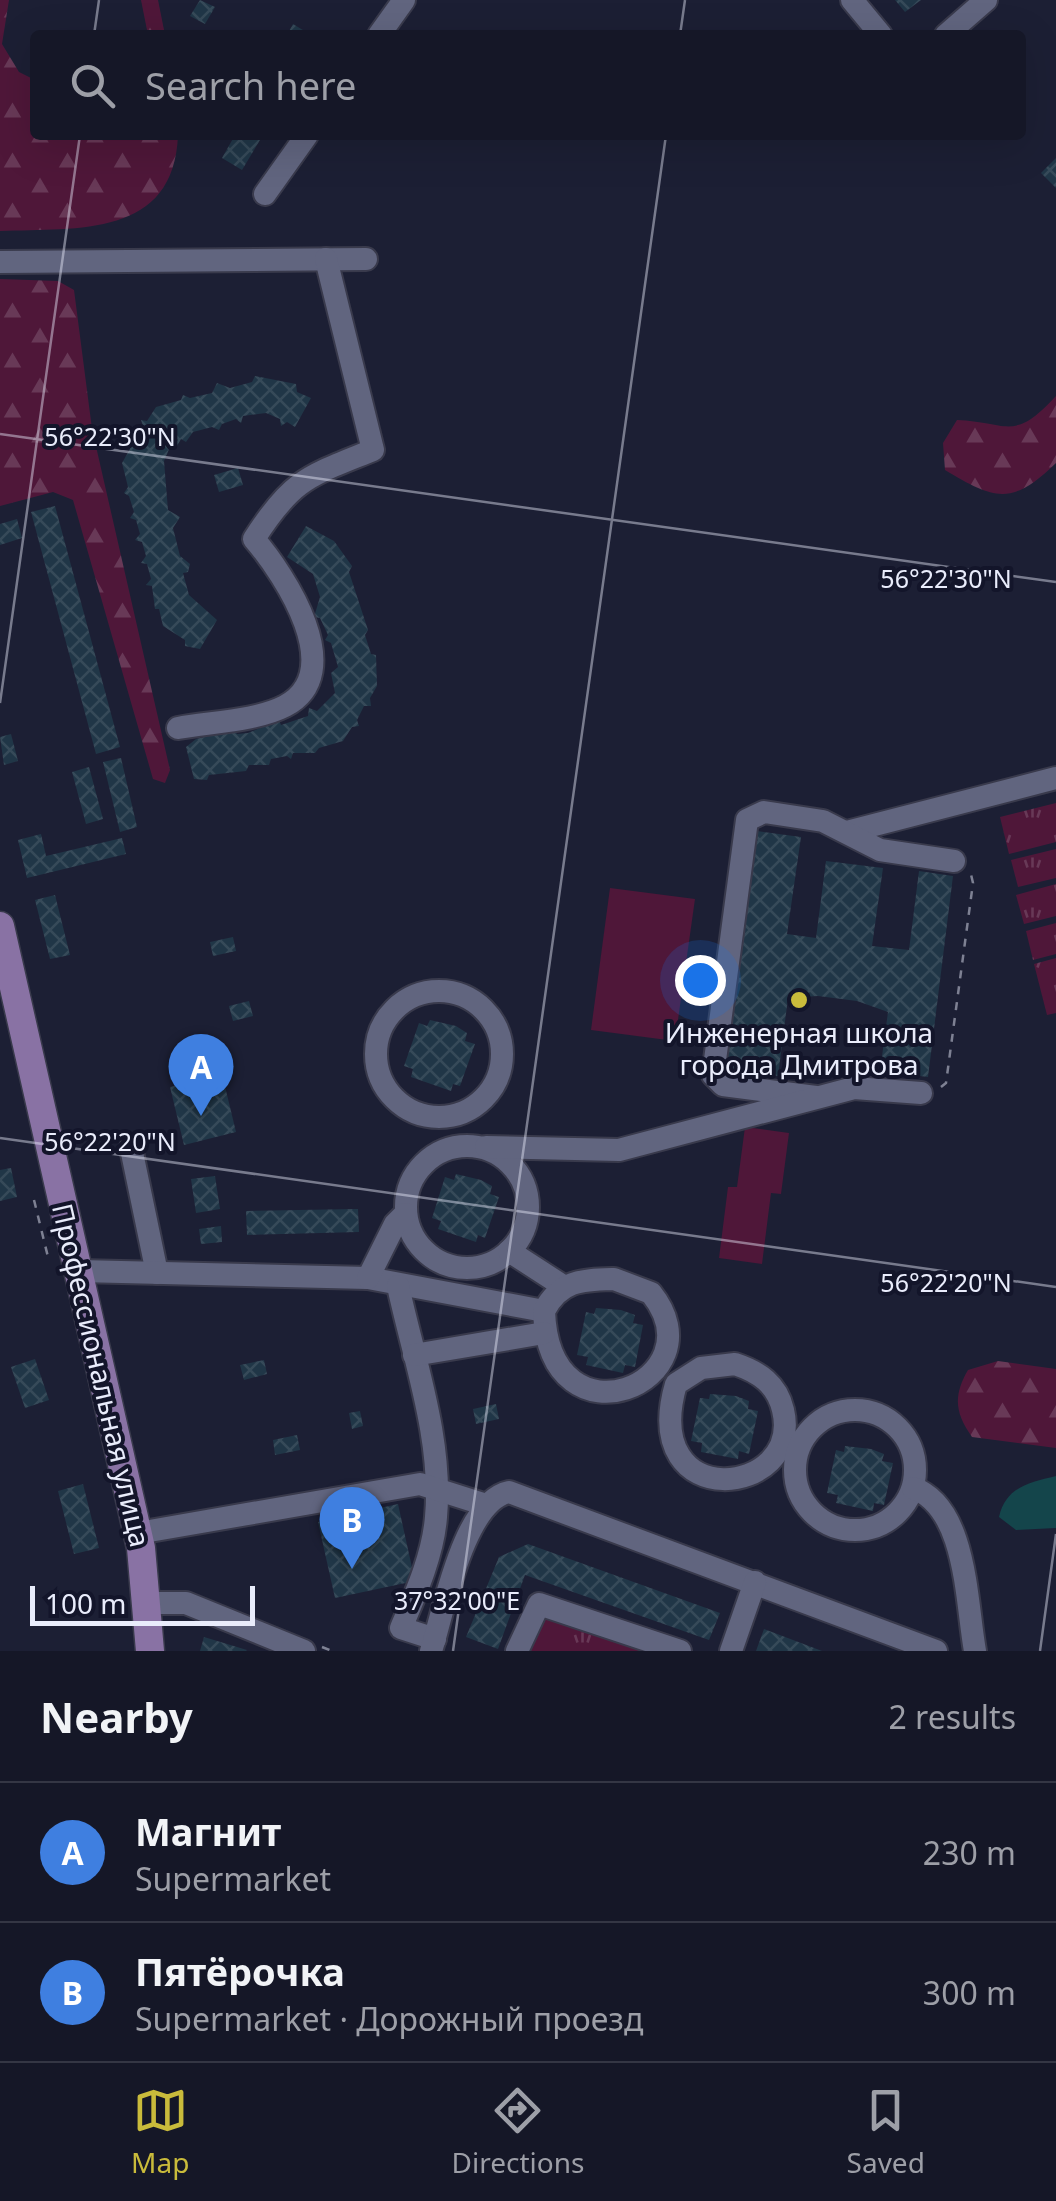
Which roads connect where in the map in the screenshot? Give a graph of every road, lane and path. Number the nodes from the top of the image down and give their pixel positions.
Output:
1 (404, 0) edge
2 (852, 0) edge
3 (986, 0) edge
4 (383, 30) edge
5 (877, 30) edge
6 (952, 30) edge
7 (303, 140) edge
8 (265, 194) dead end
9 (326, 259) junction
10 (366, 259) dead end
11 (0, 262) edge
12 (178, 728) dead end
13 (1056, 778) edge
14 (847, 832) junction
15 (954, 861) joint
16 (0, 926) edge
17 (921, 1093) joint
18 (816, 1097) junction
19 (454, 1115) junction
20 (456, 1145) junction
21 (131, 1148) dead end
22 (486, 1148) junction
23 (34, 1200) dead end
24 (405, 1214) junction
25 (509, 1252) junction
26 (48, 1257) dead end
27 (80, 1272) junction
28 (157, 1273) junction
29 (368, 1278) junction
30 (398, 1286) junction
31 (563, 1286) junction
32 (544, 1322) junction
33 (414, 1356) junction
34 (656, 1368) junction
35 (676, 1384) junction
36 (792, 1441) junction
37 (436, 1486) junction
38 (913, 1488) junction
39 (483, 1504) junction
40 (138, 1534) junction
41 (755, 1582) junction
42 (150, 1604) junction
43 (433, 1645) edge
44 (150, 1651) edge
45 (304, 1651) edge
46 (518, 1651) edge
47 (680, 1651) edge
48 (731, 1651) edge
49 (936, 1651) edge
50 (974, 1651) edge

1 - 4 street
2 - 5 street
3 - 6 street
7 - 8 street
9 - 10 street
9 - 11 street
9 - 12 street
13 - 14 street
14 - 15 street
14 - 18 street
15 - 17 path
16 - 27 main road, Профессиональная улица
17 - 18 street
18 - 22 street
19 - 19 street
19 - 20 street
20 - 22 street
20 - 24 street
21 - 28 street
22 - 25 street
23 - 26 path
24 - 25 street
24 - 29 street
25 - 31 street
27 - 28 street
27 - 40 main road, Профессиональная улица
28 - 29 street
29 - 30 street
30 - 32 street
30 - 33 street
31 - 32 street
31 - 34 street
32 - 33 street
32 - 34 street
33 - 37 street
34 - 35 street
35 - 36 street
35 - 36 street
36 - 38 street
36 - 38 street
37 - 39 street
37 - 40 street
37 - 43 street
38 - 50 street
39 - 41 street
39 - 43 street
40 - 42 main road, Профессиональная улица
41 - 48 street
41 - 49 street
42 - 44 main road, Профессиональная улица
42 - 45 street
46 - 47 street

